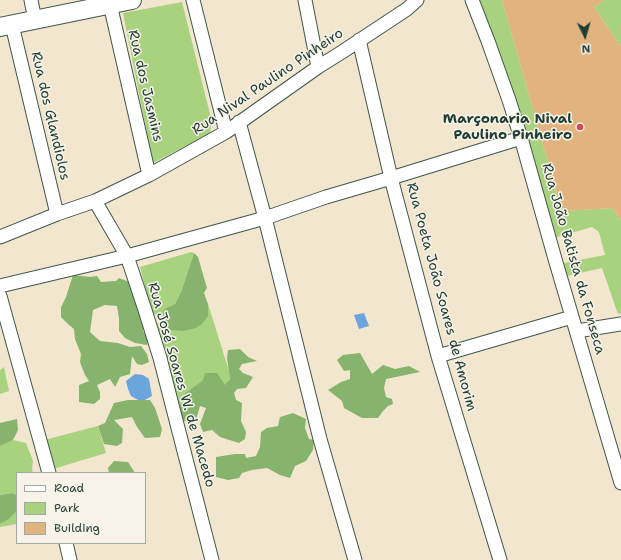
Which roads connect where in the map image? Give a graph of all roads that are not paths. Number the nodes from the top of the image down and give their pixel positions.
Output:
1 (31, 0) edge
2 (129, 0) edge
3 (193, 0) edge
4 (305, 0) edge
5 (417, 0) edge
6 (472, 0) edge
7 (110, 4) junction
8 (406, 4) edge
9 (35, 20) junction
10 (6, 26) edge
11 (359, 40) junction
12 (318, 68) junction
13 (238, 122) junction
14 (226, 132) junction
15 (522, 138) junction
16 (149, 175) junction
17 (391, 178) junction
18 (95, 201) junction
19 (57, 214) junction
20 (266, 218) junction
21 (0, 237) edge
22 (127, 256) junction
23 (0, 286) edge
24 (0, 296) edge
25 (572, 317) junction
26 (621, 324) edge
27 (577, 331) junction
28 (438, 356) junction
29 (49, 472) edge
30 (621, 483) edge
31 (66, 544) edge
32 (70, 560) edge
33 (212, 560) edge
34 (355, 560) edge
35 (500, 560) edge

1 - 9 street
2 - 7 main road
3 - 14 street
4 - 12 street
5 - 8 street, Rua Nival Paulino Pinheiro
6 - 15 street, Rua João Batista da Fonseca
7 - 9 main road
7 - 16 street, Rua dos Jasmins
8 - 11 street, Rua Nival Paulino Pinheiro
9 - 10 main road
10 - 19 street, Rua dos Glandiolos
11 - 12 street, Rua Nival Paulino Pinheiro
11 - 17 street, Rua Poeta João Soares de Amorim
12 - 13 street, Rua Nival Paulino Pinheiro
13 - 14 street, Rua Nival Paulino Pinheiro
13 - 20 street
14 - 16 street, Rua Nival Paulino Pinheiro
15 - 17 street
15 - 25 street, Rua João Batista da Fonseca
16 - 18 street, Rua Nival Paulino Pinheiro
17 - 20 street
17 - 28 street, Rua Poeta João Soares de Amorim
18 - 19 street, Rua Nival Paulino Pinheiro
18 - 22 street, Rua José Soares W. de Macedo
19 - 21 street, Rua Nival Paulino Pinheiro
20 - 22 street
20 - 34 street
22 - 23 street
22 - 33 street, Rua José Soares W. de Macedo
24 - 29 street
25 - 27 street, Rua João Batista da Fonseca
25 - 28 street
26 - 27 street
27 - 30 street, Rua João Batista da Fonseca
28 - 35 street, Rua Poeta João Soares de Amorim
31 - 32 street

